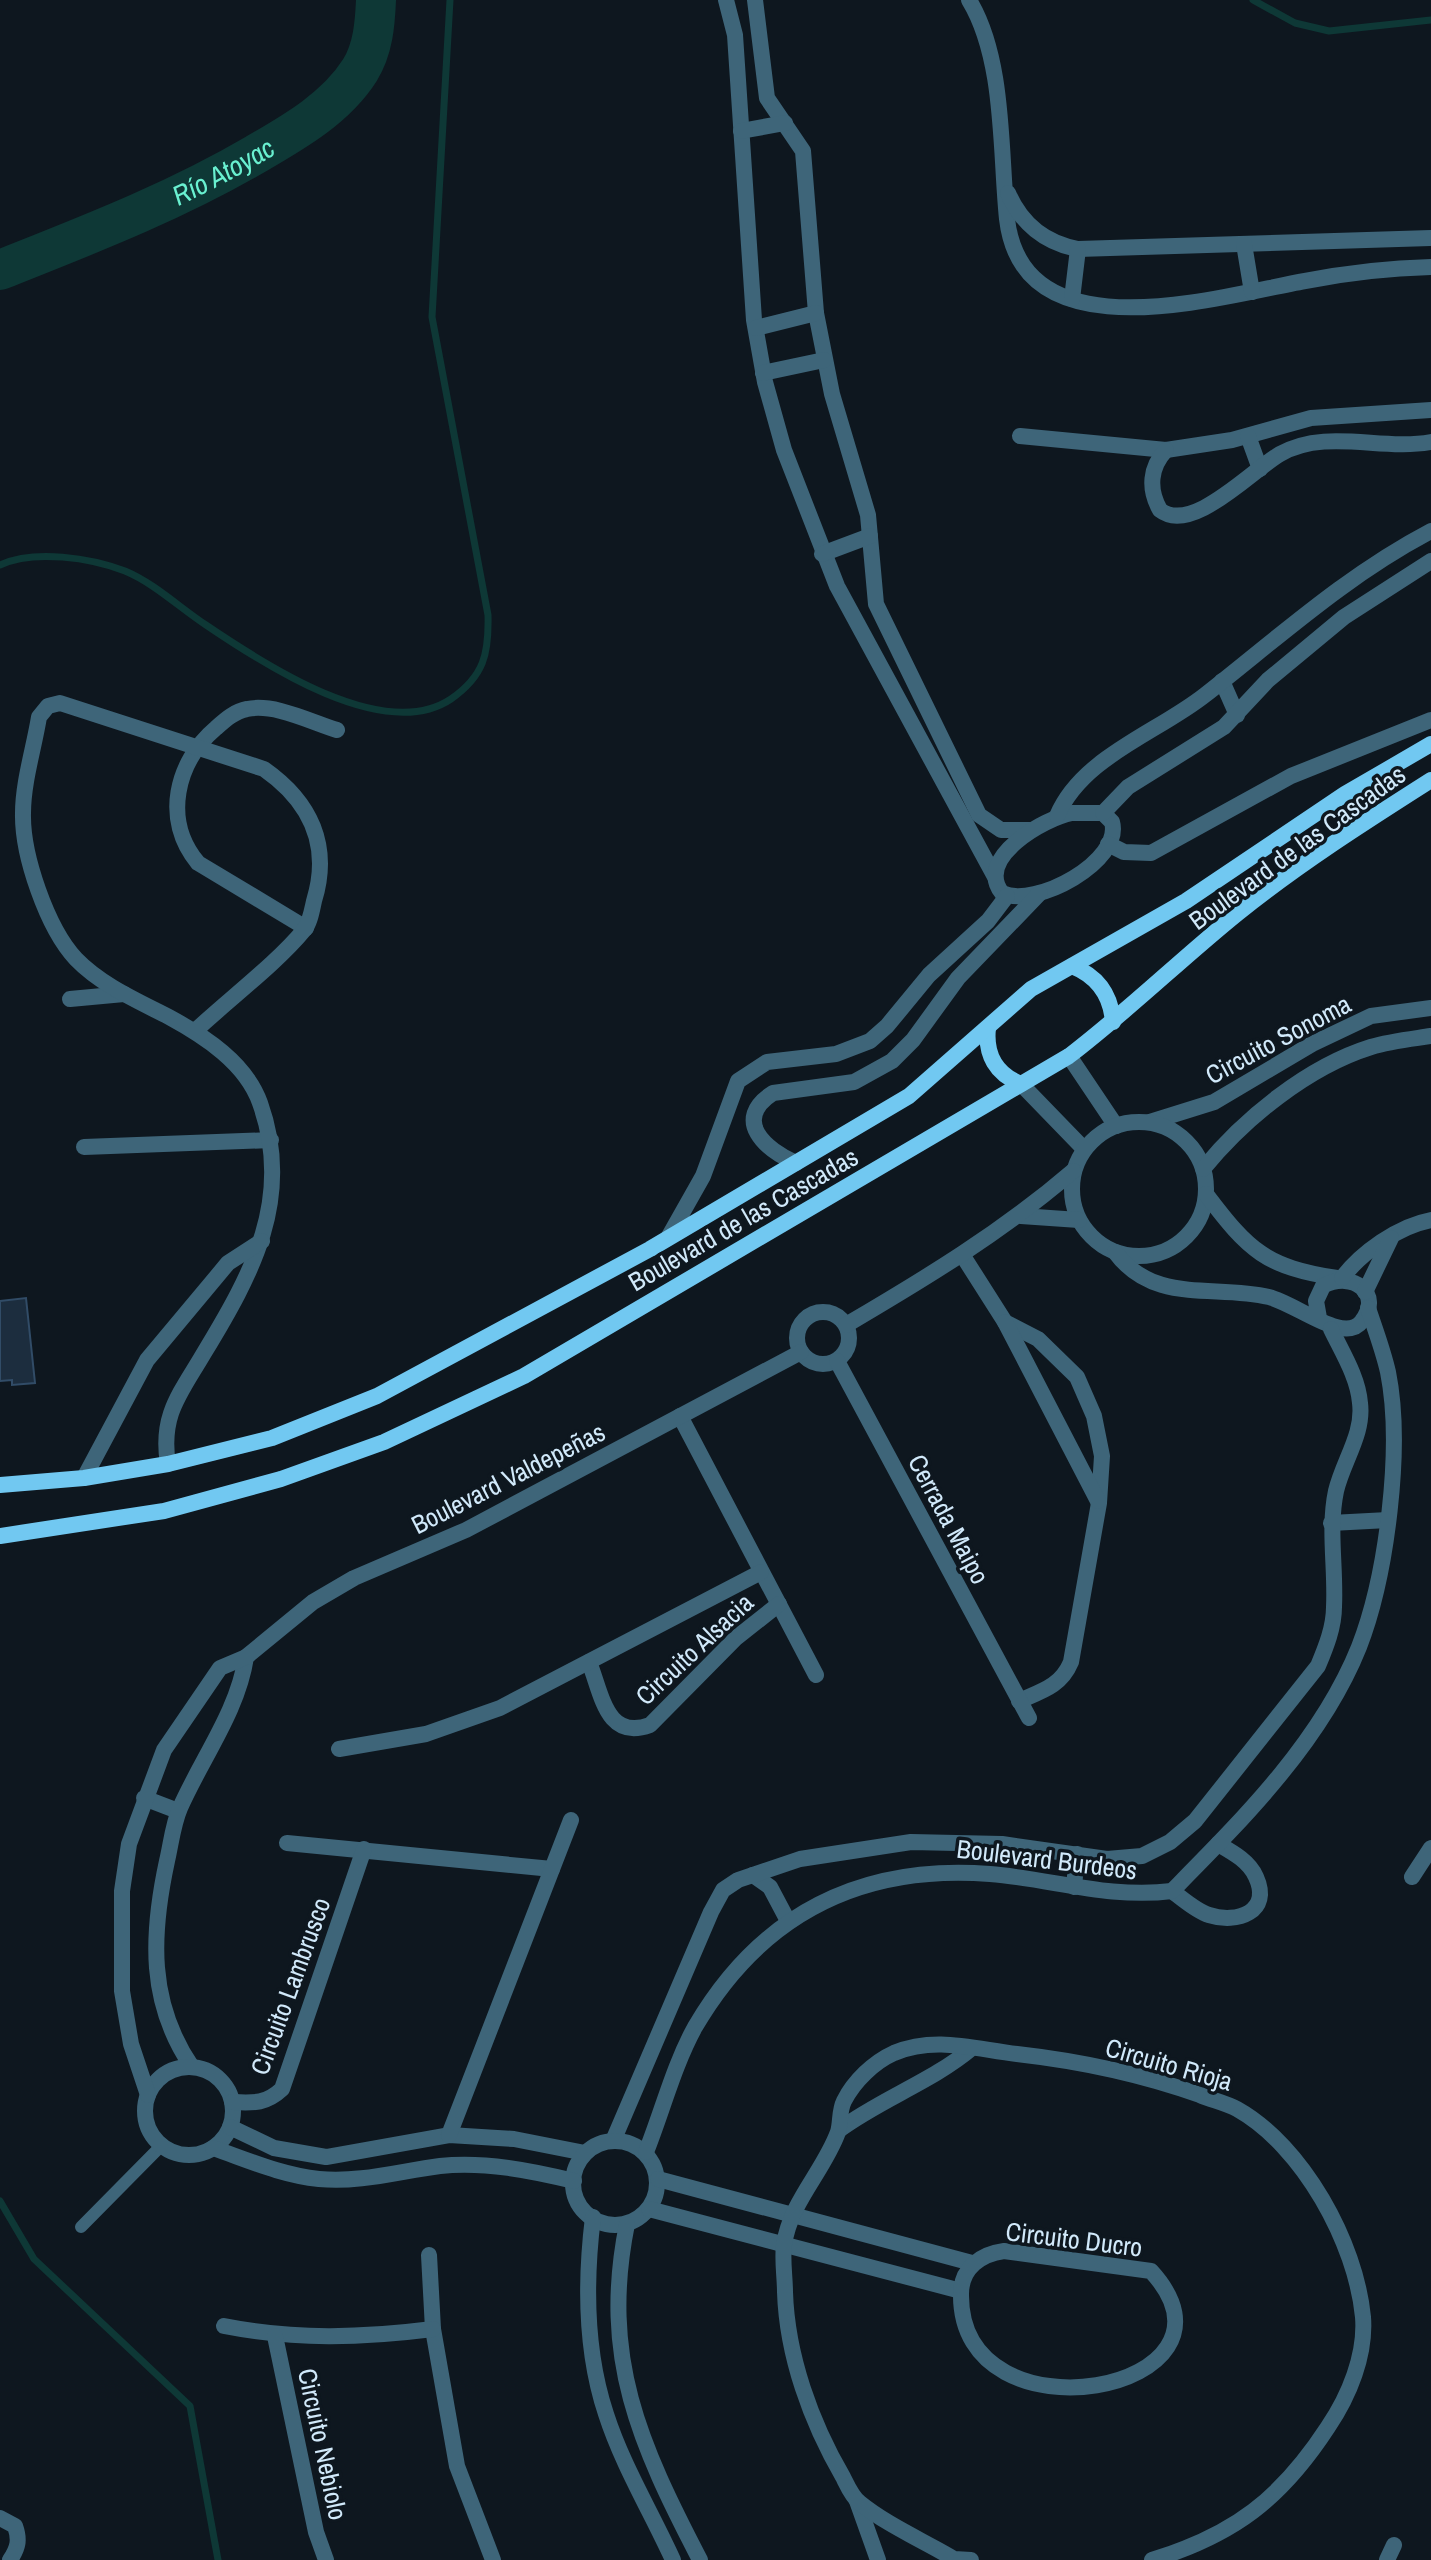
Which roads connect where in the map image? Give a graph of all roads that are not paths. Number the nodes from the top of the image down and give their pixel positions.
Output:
1 (726, 0) edge
2 (755, 0) edge
3 (969, 0) edge
4 (785, 123) junction
5 (741, 131) junction
6 (1007, 191) junction
7 (1431, 238) edge
8 (1244, 244) junction
9 (1078, 249) junction
10 (1431, 267) edge
11 (1252, 292) junction
12 (1072, 299) junction
13 (816, 313) junction
14 (756, 328) junction
15 (824, 360) junction
16 (763, 373) junction
17 (1431, 410) edge
18 (1020, 436) dead end
19 (1248, 436) junction
20 (1431, 442) edge
21 (1166, 450) junction
22 (1260, 469) junction
23 (1431, 531) edge
24 (870, 536) junction
25 (822, 554) junction
26 (1431, 561) edge
27 (1222, 681) junction
28 (1237, 715) junction
29 (1431, 720) edge
30 (337, 730) dead end
31 (1431, 744) edge
32 (195, 745) junction
33 (949, 755) junction
34 (933, 764) junction
35 (1431, 780) edge
36 (1103, 813) junction
37 (1057, 816) junction
38 (1030, 830) junction
39 (1108, 844) junction
40 (995, 877) junction
41 (1040, 893) junction
42 (1007, 896) junction
43 (306, 928) junction
44 (1072, 966) junction
45 (124, 994) junction
46 (70, 999) dead end
47 (1431, 1008) edge
48 (1113, 1022) junction
49 (988, 1028) junction
50 (195, 1031) junction
51 (1431, 1036) edge
52 (1069, 1056) junction
53 (1021, 1084) junction
54 (1150, 1122) junction
55 (1116, 1126) junction
56 (271, 1140) junction
57 (84, 1147) dead end
58 (1084, 1149) junction
59 (796, 1163) junction
60 (1203, 1169) junction
61 (1073, 1171) junction
62 (1206, 1194) junction
63 (1021, 1216) junction
64 (1079, 1220) junction
65 (1431, 1220) edge
66 (1392, 1237) junction
67 (668, 1238) junction
68 (262, 1241) junction
69 (1115, 1252) junction
70 (963, 1256) junction
71 (1339, 1278) junction
72 (1367, 1300) junction
73 (1005, 1322) junction
74 (1325, 1323) junction
75 (846, 1325) junction
76 (801, 1352) junction
77 (837, 1361) junction
78 (680, 1416) junction
79 (168, 1464) junction
80 (84, 1478) junction
81 (0, 1485) edge
82 (1099, 1503) junction
83 (1388, 1520) junction
84 (1331, 1523) junction
85 (0, 1536) edge
86 (761, 1572) junction
87 (779, 1604) junction
88 (246, 1657) junction
89 (589, 1662) junction
90 (816, 1675) dead end
91 (1019, 1701) junction
92 (1029, 1718) dead end
93 (339, 1749) dead end
94 (144, 1798) junction
95 (178, 1811) junction
96 (571, 1820) dead end
97 (287, 1843) dead end
98 (1218, 1844) junction
99 (1431, 1848) edge
100 (364, 1849) junction
101 (1077, 1854) junction
102 (552, 1869) junction
103 (753, 1875) junction
104 (1412, 1877) dead end
105 (1074, 1887) junction
106 (1172, 1891) junction
107 (788, 1921) junction
108 (972, 2048) junction
109 (192, 2067) junction
110 (148, 2095) junction
111 (232, 2102) junction
112 (230, 2127) junction
113 (839, 2130) junction
114 (449, 2135) junction
115 (613, 2141) junction
116 (162, 2145) junction
117 (213, 2148) junction
118 (646, 2152) junction
119 (585, 2153) junction
120 (658, 2179) junction
121 (574, 2181) junction
122 (649, 2209) junction
123 (792, 2215) junction
124 (593, 2217) junction
125 (627, 2224) junction
126 (81, 2227) dead end
127 (784, 2245) junction
128 (429, 2255) dead end
129 (972, 2263) junction
130 (961, 2291) junction
131 (224, 2326) dead end
132 (433, 2329) junction
133 (275, 2336) junction
134 (857, 2501) junction
135 (0, 2518) edge
136 (950, 2559) edge
137 (10, 2560) edge
138 (326, 2560) edge
139 (493, 2560) edge
140 (673, 2560) edge
141 (700, 2560) edge
142 (878, 2560) edge
143 (971, 2560) edge
144 (1152, 2560) edge

1 - 5 street
2 - 4 street
3 - 6 street
4 - 5 street
4 - 13 street
5 - 14 street
6 - 9 street
6 - 12 street
7 - 8 street
8 - 9 street
8 - 11 street
9 - 12 street
10 - 11 street
11 - 12 street
13 - 14 street
13 - 15 street
14 - 16 street
15 - 16 street
15 - 24 street
16 - 25 street
17 - 19 street
18 - 21 street
19 - 21 street
19 - 22 street
20 - 22 street
21 - 22 street
23 - 27 street
24 - 25 street
24 - 33 street
25 - 34 street
26 - 28 street
27 - 28 street
27 - 37 street
28 - 36 street
29 - 39 street
30 - 32 street
31 - 44 main road, Boulevard de las Cascadas
32 - 43 street
32 - 43 street
32 - 45 street
33 - 34 street
33 - 38 street
34 - 40 street
35 - 48 main road, Boulevard de las Cascadas
36 - 37 street
36 - 39 street
37 - 38 street
38 - 40 street
39 - 41 street
40 - 42 street
41 - 42 street
41 - 59 street
42 - 67 street
43 - 50 street
44 - 48 main road
44 - 49 main road, Boulevard de las Cascadas
45 - 46 street
45 - 50 street
47 - 54 street, Circuito Sonoma
48 - 52 main road, Boulevard de las Cascadas
49 - 53 main road
49 - 59 main road, Boulevard de las Cascadas
50 - 56 street
51 - 60 street, Circuito Sonoma
52 - 53 main road, Boulevard de las Cascadas
52 - 55 street
53 - 58 street
53 - 85 main road, Boulevard de las Cascadas
54 - 55 street
54 - 60 street
55 - 58 street
56 - 57 street
56 - 68 street
58 - 61 street
59 - 67 main road, Boulevard de las Cascadas
60 - 62 street
61 - 63 street
61 - 64 street
62 - 69 street
62 - 71 street
63 - 64 street
63 - 70 street
64 - 69 street
65 - 66 street
66 - 71 street
66 - 72 street
67 - 79 main road, Boulevard de las Cascadas
68 - 79 street
68 - 80 street
69 - 74 street
70 - 73 street
70 - 75 street
71 - 72 street
71 - 74 street
72 - 74 street
72 - 83 street, Boulevard Burdeos
73 - 82 street
73 - 82 street
74 - 84 street, Boulevard Burdeos
75 - 76 street
75 - 77 street
76 - 77 street
76 - 78 street, Boulevard Valdepeñas
77 - 91 street, Cerrada Maipo
78 - 86 street, Circuito Alsacia
78 - 88 street, Boulevard Valdepeñas
79 - 80 main road, Boulevard de las Cascadas
80 - 81 main road, Boulevard de las Cascadas
82 - 91 street
83 - 84 street
83 - 98 street, Boulevard Burdeos
84 - 101 street, Boulevard Burdeos
86 - 87 street, Circuito Alsacia
86 - 89 street, Circuito Alsacia
87 - 89 street, Circuito Alsacia
87 - 90 street, Circuito Alsacia
88 - 94 street, Boulevard Valdepeñas
88 - 95 street
89 - 93 street, Circuito Alsacia
91 - 92 street, Cerrada Maipo
94 - 95 street
94 - 110 street, Boulevard Valdepeñas
95 - 109 street
96 - 102 street
97 - 100 street
98 - 106 street, Boulevard Burdeos
98 - 106 street
99 - 104 street
100 - 102 street
100 - 111 street, Circuito Lambrusco
101 - 103 street, Boulevard Burdeos
101 - 105 street
102 - 114 street
103 - 107 street
103 - 115 street, Boulevard Burdeos
105 - 106 street, Boulevard Burdeos
105 - 107 street, Boulevard Burdeos
107 - 118 street, Boulevard Burdeos
108 - 113 street, Circuito Rioja
108 - 113 street, Circuito Rioja
108 - 144 street, Circuito Rioja
109 - 110 street
109 - 111 street
110 - 116 street
111 - 112 street
112 - 114 street
112 - 117 street
113 - 123 street, Circuito Rioja
114 - 119 street
115 - 118 street
115 - 119 street
116 - 117 street
116 - 126 lane
117 - 121 street
118 - 120 street
119 - 121 street
120 - 122 street
120 - 123 street, Circuito Ducro
121 - 124 street
122 - 125 street
122 - 127 street
123 - 127 street, Circuito Rioja
123 - 129 street, Circuito Ducro
124 - 125 street
124 - 140 street
125 - 141 street
127 - 130 street
127 - 134 street, Circuito Rioja
128 - 132 street
129 - 130 street, Circuito Ducro
129 - 130 street, Circuito Ducro
131 - 133 street, Circuito Nebiolo
132 - 133 street, Circuito Nebiolo
132 - 139 street
133 - 138 street, Circuito Nebiolo
134 - 136 street, Circuito Rioja
134 - 142 street
135 - 137 street
136 - 143 street, Circuito Rioja

